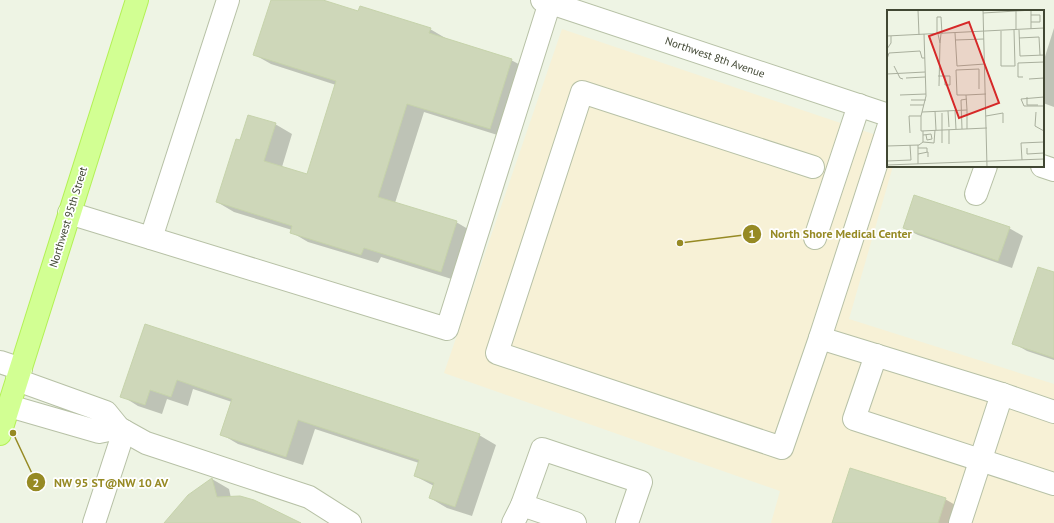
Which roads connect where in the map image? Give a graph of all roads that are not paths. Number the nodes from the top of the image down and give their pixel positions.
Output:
1 (136, 0) edge
2 (228, 0) edge
3 (546, 1) edge
4 (859, 105) junction
5 (887, 115) edge
6 (887, 131) edge
7 (813, 167) dead end
8 (986, 167) edge
9 (1044, 167) edge
10 (1054, 170) edge
11 (976, 194) dead end
12 (69, 213) junction
13 (151, 238) junction
14 (816, 238) dead end
15 (820, 338) junction
16 (876, 355) junction
17 (0, 362) edge
18 (19, 374) junction
19 (1002, 394) junction
20 (1054, 412) edge
21 (4, 418) edge
22 (121, 430) junction
23 (981, 460) junction
24 (1054, 484) edge
25 (518, 514) edge
26 (94, 523) edge
27 (350, 523) edge
28 (575, 523) edge
29 (627, 523) edge
30 (960, 523) edge

1 - 12 main road, Northwest 95th Street
2 - 13 street
3 - 4 street, Northwest 8th Avenue
3 - 13 street
4 - 5 street, Northwest 8th Avenue
4 - 14 street
6 - 15 street
7 - 15 street
8 - 11 street
9 - 10 street
12 - 13 street
12 - 18 main road, Northwest 95th Street
15 - 16 street
16 - 19 street
16 - 23 street
17 - 18 street
18 - 21 main road, Northwest 95th Street
18 - 22 street
19 - 20 street
19 - 23 street
21 - 22 street
22 - 26 street
22 - 27 street
23 - 24 street
23 - 30 street
25 - 28 street
25 - 29 street

